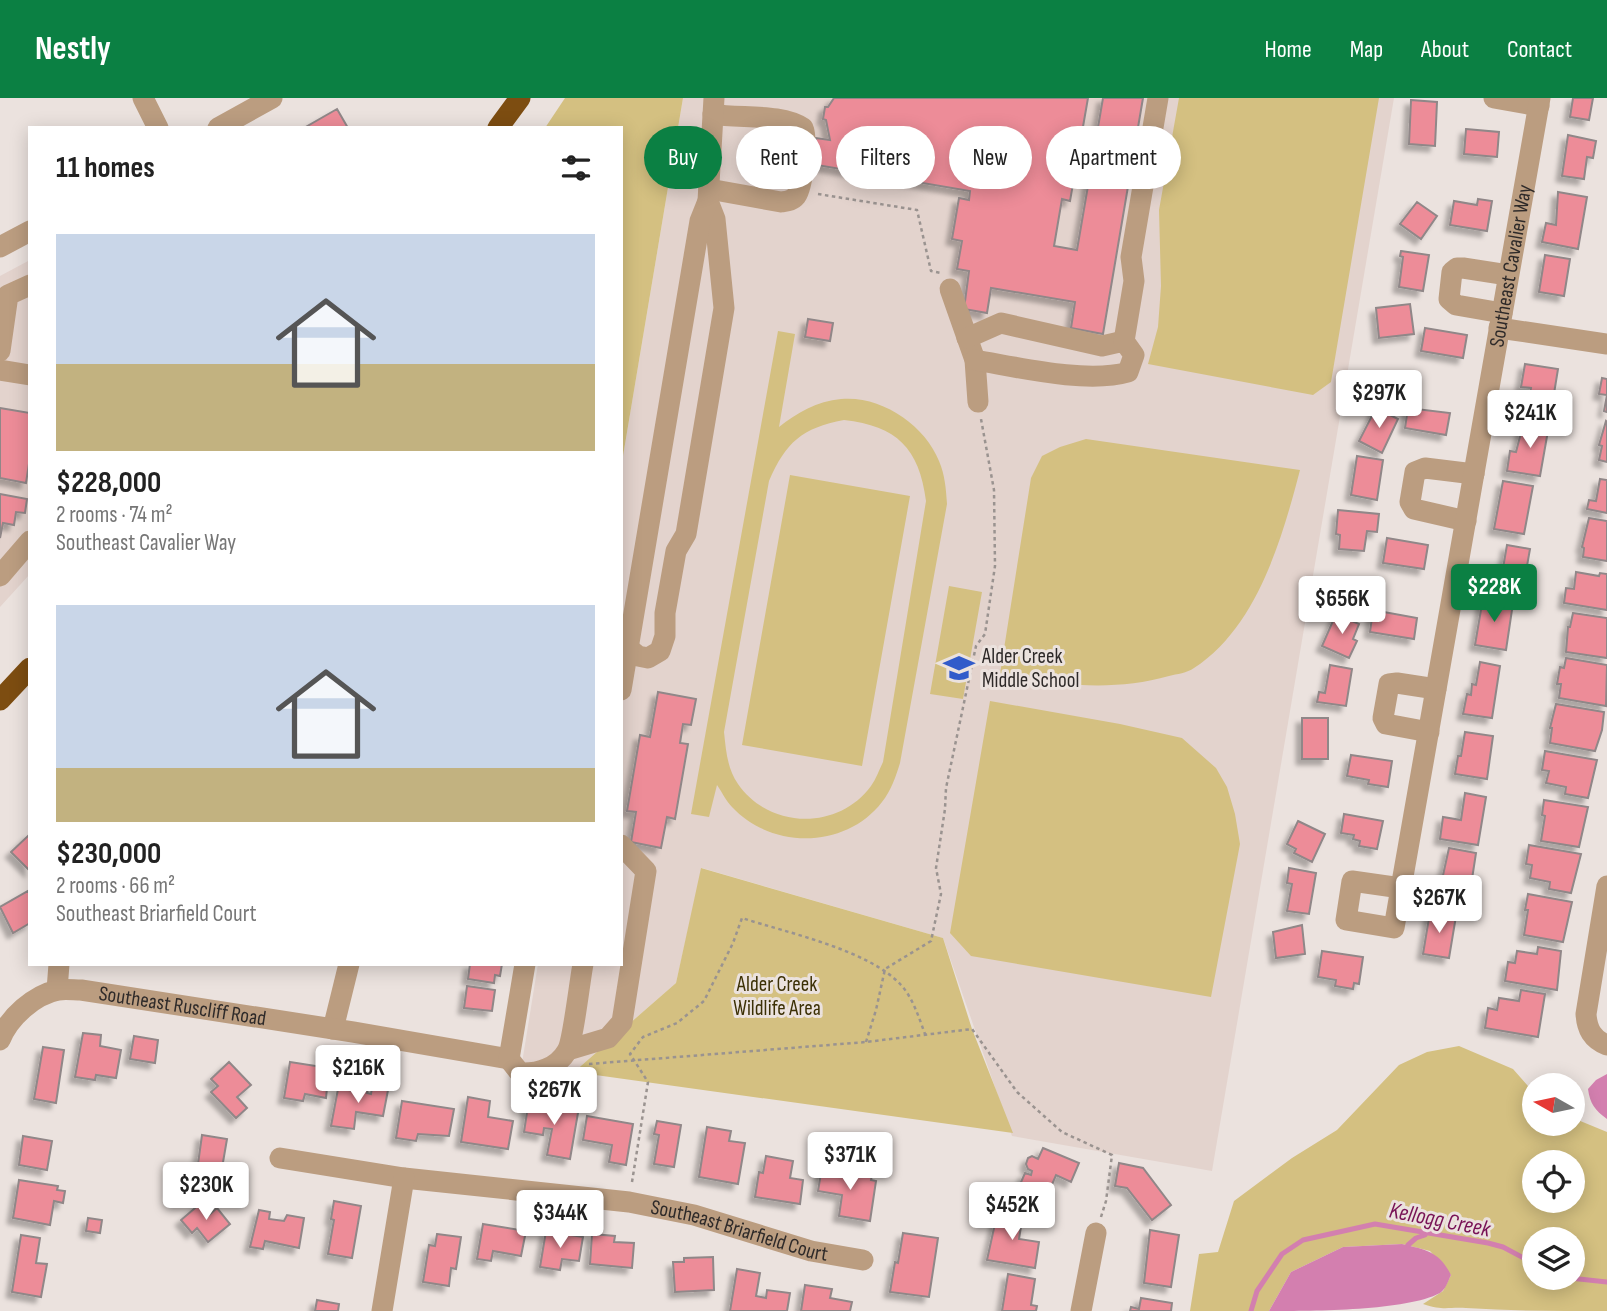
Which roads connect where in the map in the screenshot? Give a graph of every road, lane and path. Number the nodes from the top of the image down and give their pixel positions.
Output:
1 (144, 98) edge
2 (272, 98) edge
3 (520, 98) edge
4 (1158, 98) edge
5 (1494, 98) edge
6 (1539, 102) edge
7 (714, 106) edge
8 (157, 126) edge
9 (223, 126) edge
10 (499, 126) edge
11 (800, 126) edge
12 (799, 189) edge
13 (806, 189) edge
14 (708, 195) junction
15 (28, 232) edge
16 (0, 247) edge
17 (1508, 275) junction
18 (28, 286) edge
19 (950, 289) joint
20 (1501, 321) junction
21 (967, 338) junction
22 (1124, 341) junction
23 (1607, 344) edge
24 (0, 351) edge
25 (975, 360) junction
26 (0, 370) edge
27 (28, 375) edge
28 (978, 402) joint
29 (1474, 474) junction
30 (1465, 521) junction
31 (28, 543) edge
32 (0, 576) edge
33 (628, 648) junction
34 (28, 670) edge
35 (623, 678) edge
36 (1436, 689) junction
37 (0, 700) edge
38 (1429, 732) junction
39 (623, 847) edge
40 (1607, 886) edge
41 (1402, 888) dead end
42 (59, 966) edge
43 (349, 966) edge
44 (525, 966) edge
45 (583, 966) edge
46 (885, 969) junction
47 (57, 990) junction
48 (333, 1029) junction
49 (925, 1034) junction
50 (0, 1040) edge
51 (866, 1042) junction
52 (1607, 1045) edge
53 (568, 1050) junction
54 (509, 1059) junction
55 (635, 1060) junction
56 (280, 1158) dead end
57 (404, 1178) junction
58 (629, 1202) junction
59 (1096, 1233) joint
60 (863, 1260) dead end
61 (383, 1311) edge
62 (1081, 1311) edge

1 - 8 street
2 - 9 street
3 - 10 highway
4 - 22 street
5 - 6 street
6 - 17 street, Southeast Cavalier Way
7 - 11 street
7 - 14 street
12 - 14 street
13 - 19 path
14 - 33 street
14 - 33 street
15 - 16 street
17 - 20 street, Southeast Cavalier Way
17 - 20 street
18 - 24 street
19 - 21 street
20 - 23 street
20 - 29 street, Southeast Cavalier Way
21 - 22 street
21 - 25 street
22 - 25 street
25 - 28 street
26 - 27 street
28 - 46 path
29 - 30 street, Southeast Cavalier Way
29 - 30 street
30 - 36 street, Southeast Cavalier Way
31 - 32 street
33 - 35 street
34 - 37 highway
36 - 38 street, Southeast Cavalier Way
36 - 38 street
38 - 41 street, Southeast Cavalier Way
39 - 53 street
40 - 52 street
42 - 47 street
43 - 48 street
44 - 54 street
45 - 53 street
46 - 49 path
46 - 51 path
46 - 55 path
47 - 48 street, Southeast Ruscliff Road
47 - 50 street
48 - 54 street, Southeast Ruscliff Road
49 - 51 path
49 - 59 path
51 - 55 path
53 - 54 street, Southeast Ruscliff Road
53 - 55 path
55 - 58 path
56 - 57 street, Southeast Briarfield Court
57 - 58 street, Southeast Briarfield Court
57 - 61 street
58 - 60 street, Southeast Briarfield Court
59 - 62 street

